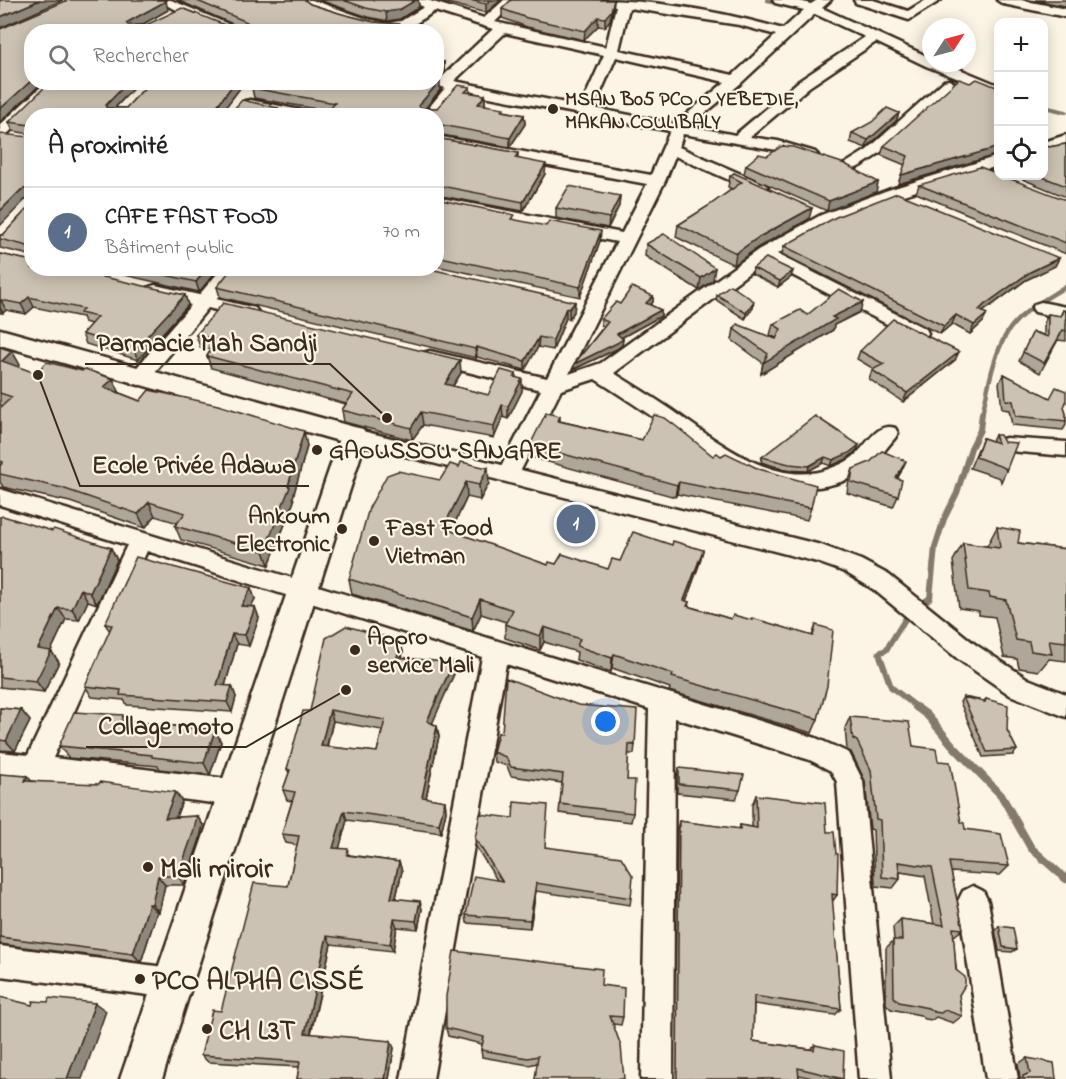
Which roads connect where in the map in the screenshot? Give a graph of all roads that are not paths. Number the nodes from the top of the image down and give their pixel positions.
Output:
1 (160, 0) edge
2 (300, 0) edge
3 (414, 0) edge
4 (511, 0) edge
5 (602, 0) edge
6 (779, 0) edge
7 (860, 0) edge
8 (935, 0) edge
9 (1003, 0) edge
10 (624, 2) edge
11 (819, 4) edge
12 (433, 7) junction
13 (184, 9) junction
14 (1066, 13) edge
15 (165, 18) edge
16 (486, 22) junction
17 (221, 24) edge
18 (358, 24) edge
19 (403, 24) edge
20 (502, 28) junction
21 (785, 34) junction
22 (876, 37) junction
23 (612, 52) junction
24 (922, 58) edge
25 (954, 72) edge
26 (736, 80) junction
27 (444, 84) edge
28 (949, 84) edge
29 (994, 88) edge
30 (47, 90) edge
31 (250, 90) edge
32 (441, 90) edge
33 (28, 108) edge
34 (252, 108) edge
35 (433, 108) edge
36 (586, 110) junction
37 (24, 112) edge
38 (678, 129) junction
39 (0, 135) edge
40 (21, 140) edge
41 (738, 140) junction
42 (1066, 140) edge
43 (444, 141) edge
44 (1048, 146) edge
45 (671, 149) junction
46 (838, 165) junction
47 (994, 168) edge
48 (657, 181) junction
49 (894, 193) junction
50 (777, 196) edge
51 (914, 202) edge
52 (444, 204) edge
53 (807, 210) edge
54 (827, 219) junction
55 (626, 239) junction
56 (764, 254) junction
57 (96, 276) edge
58 (225, 276) edge
59 (105, 280) edge
60 (138, 287) edge
61 (204, 301) junction
62 (570, 303) edge
63 (1041, 308) dead end
64 (592, 309) junction
65 (1066, 313) edge
66 (262, 315) edge
67 (0, 337) edge
68 (931, 339) edge
69 (412, 352) edge
70 (597, 371) junction
71 (139, 378) junction
72 (551, 386) junction
73 (888, 433) dead end
74 (354, 436) junction
75 (1006, 445) edge
76 (1066, 449) edge
77 (508, 474) junction
78 (6, 499) edge
79 (0, 522) edge
80 (140, 541) junction
81 (302, 591) junction
82 (496, 650) junction
83 (662, 702) junction
84 (1066, 706) edge
85 (0, 764) edge
86 (35, 768) junction
87 (236, 793) junction
88 (973, 901) dead end
89 (0, 961) edge
90 (172, 983) junction
91 (141, 1079) edge
92 (417, 1079) edge
93 (657, 1079) edge
94 (875, 1079) edge
95 (1002, 1079) edge

1 - 13 street
2 - 18 street
3 - 12 street
4 - 16 street
5 - 10 street
6 - 11 street
7 - 8 street
9 - 14 street
10 - 21 street
10 - 23 street
11 - 21 street
11 - 22 street
12 - 16 street
12 - 19 street
13 - 15 street
13 - 17 street
16 - 20 street
20 - 23 street
20 - 27 street
21 - 26 street
22 - 24 street
22 - 41 street
23 - 26 street
23 - 36 street
25 - 29 street
26 - 38 street
27 - 36 street
28 - 46 street
30 - 33 street
31 - 34 street
32 - 35 street
36 - 38 street
37 - 39 street
38 - 41 street
38 - 45 street
39 - 40 street
41 - 46 street
42 - 44 street
43 - 48 street
45 - 48 street
45 - 50 street
46 - 49 street
47 - 49 street
48 - 55 street
49 - 51 street
49 - 54 street
52 - 55 street
53 - 54 street
54 - 56 street
55 - 64 street
56 - 68 street
56 - 70 street
57 - 59 street
58 - 61 street
60 - 61 street
61 - 66 street
61 - 71 street
62 - 64 street
63 - 65 street
64 - 72 street
67 - 71 main road
69 - 72 street
70 - 72 street
70 - 73 street
71 - 74 main road
72 - 77 street
74 - 77 street
74 - 81 main road
75 - 76 street
77 - 84 street
78 - 79 street
78 - 80 street
80 - 81 street
80 - 86 street
81 - 82 street
81 - 87 main road
82 - 83 street
82 - 92 street
83 - 93 street
83 - 94 street
85 - 86 street
86 - 87 street
87 - 90 main road
88 - 95 street
89 - 90 street
90 - 91 main road

